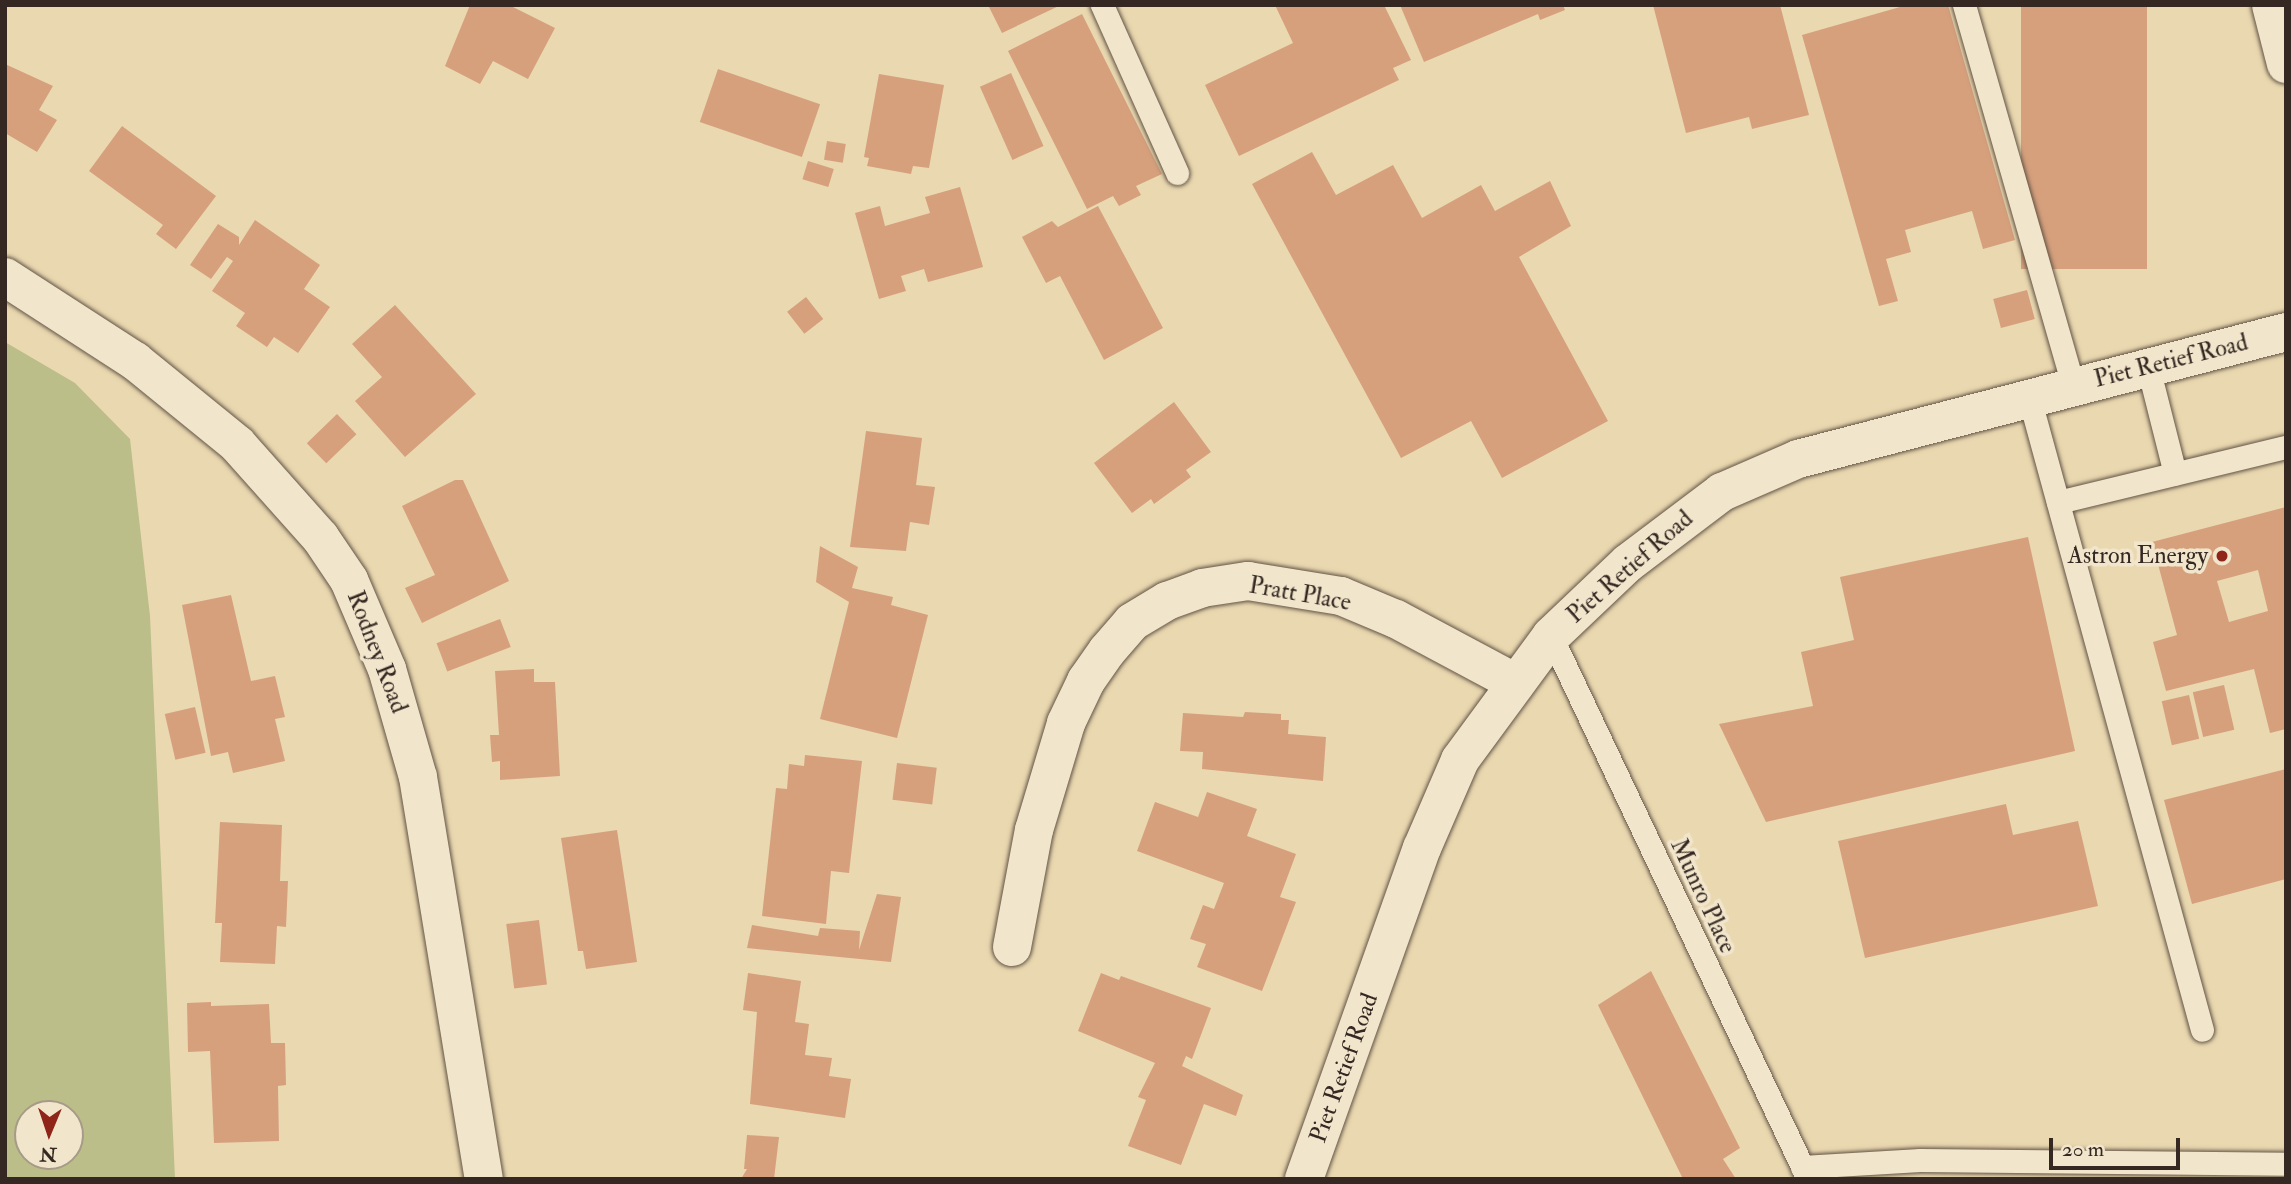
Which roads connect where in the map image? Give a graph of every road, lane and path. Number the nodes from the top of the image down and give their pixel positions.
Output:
1 (1102, 5) edge
2 (1964, 5) edge
3 (2271, 5) edge
4 (2286, 64) edge
5 (1177, 173) dead end
6 (5, 277) edge
7 (2286, 332) edge
8 (2148, 367) junction
9 (2073, 386) junction
10 (2029, 397) junction
11 (2286, 447) edge
12 (2175, 474) junction
13 (2058, 502) junction
14 (1552, 636) junction
15 (1516, 682) junction
16 (1012, 947) dead end
17 (2202, 1030) dead end
18 (2286, 1164) edge
19 (1805, 1173) edge
20 (484, 1179) edge
21 (1304, 1179) edge

1 - 5 lane
2 - 9 lane
3 - 4 street
6 - 20 street, Rodney Road
7 - 8 street, Piet Retief Road
8 - 9 street, Piet Retief Road
8 - 12 lane
9 - 10 street, Piet Retief Road
10 - 13 lane
10 - 14 street, Piet Retief Road
11 - 12 lane
12 - 13 lane
13 - 17 lane
14 - 15 street, Piet Retief Road
14 - 19 lane, Munro Place
15 - 16 street, Pratt Place
15 - 21 street, Piet Retief Road
18 - 19 lane

